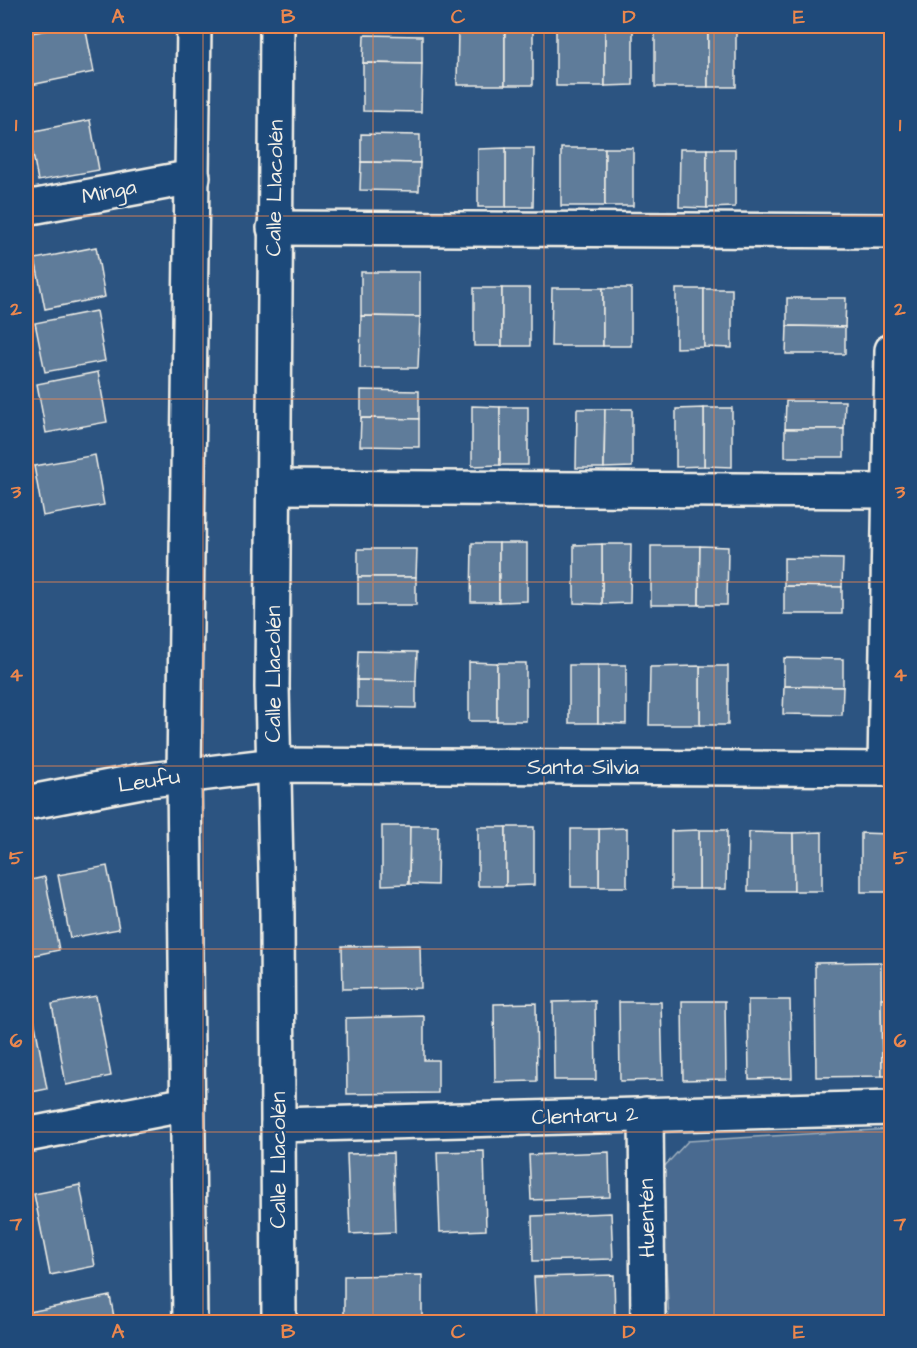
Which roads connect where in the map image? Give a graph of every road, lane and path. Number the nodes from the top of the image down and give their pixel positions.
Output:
1 (194, 26) edge
2 (277, 26) edge
3 (193, 177) junction
4 (26, 208) edge
5 (274, 228) junction
6 (891, 231) edge
7 (891, 350) edge
8 (274, 487) junction
9 (889, 491) junction
10 (274, 765) junction
11 (888, 769) edge
12 (184, 775) junction
13 (26, 803) edge
14 (188, 1104) junction
15 (891, 1108) edge
16 (646, 1114) junction
17 (278, 1125) junction
18 (26, 1135) edge
19 (190, 1323) edge
20 (279, 1323) edge
21 (648, 1323) edge

1 - 3 street
2 - 5 street, Calle Llacolén
3 - 4 street, Minga
3 - 12 street
5 - 6 street
5 - 8 street, Calle Llacolén
7 - 9 street
8 - 9 street
8 - 10 street, Calle Llacolén
9 - 11 street
10 - 11 street, Santa Silvia
10 - 12 street, Leufu
10 - 17 street, Calle Llacolén
12 - 13 street, Leufu
12 - 14 street
14 - 18 street
14 - 19 street
15 - 16 street, Clentaru 2
16 - 17 street, Clentaru 2
16 - 21 street, Huentén
17 - 20 street, Calle Llacolén

